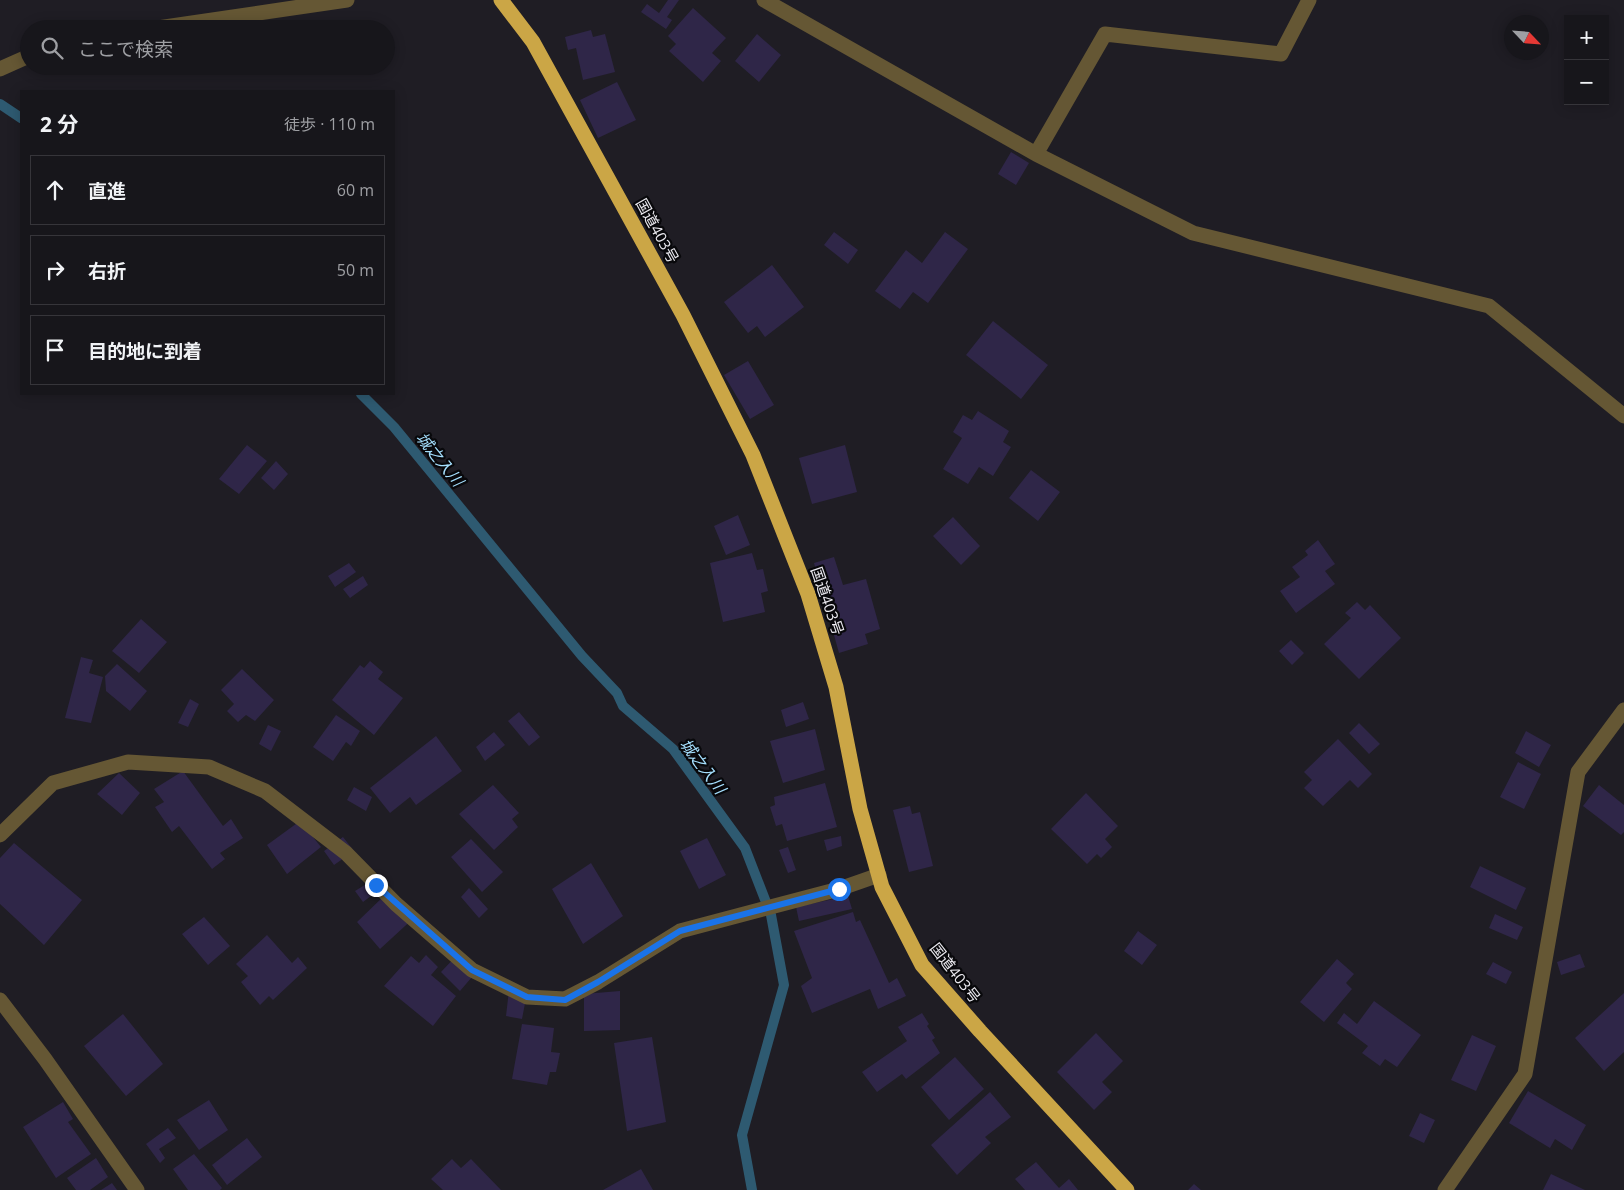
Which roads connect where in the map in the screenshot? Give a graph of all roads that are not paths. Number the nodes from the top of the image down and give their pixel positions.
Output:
1 (347, 0) edge
2 (501, 0) edge
3 (764, 0) edge
4 (1309, 0) edge
5 (211, 20) edge
6 (20, 60) edge
7 (0, 70) edge
8 (1036, 154) junction
9 (1624, 416) edge
10 (1624, 710) edge
11 (0, 835) edge
12 (879, 875) junction
13 (0, 1000) edge
14 (137, 1190) edge
15 (1128, 1190) edge
16 (1445, 1190) edge

1 - 5 street
2 - 12 highway, 国道403号
3 - 8 street
4 - 8 street
6 - 7 street
8 - 9 street
10 - 16 street
11 - 12 street
12 - 15 highway, 国道403号
13 - 14 street

